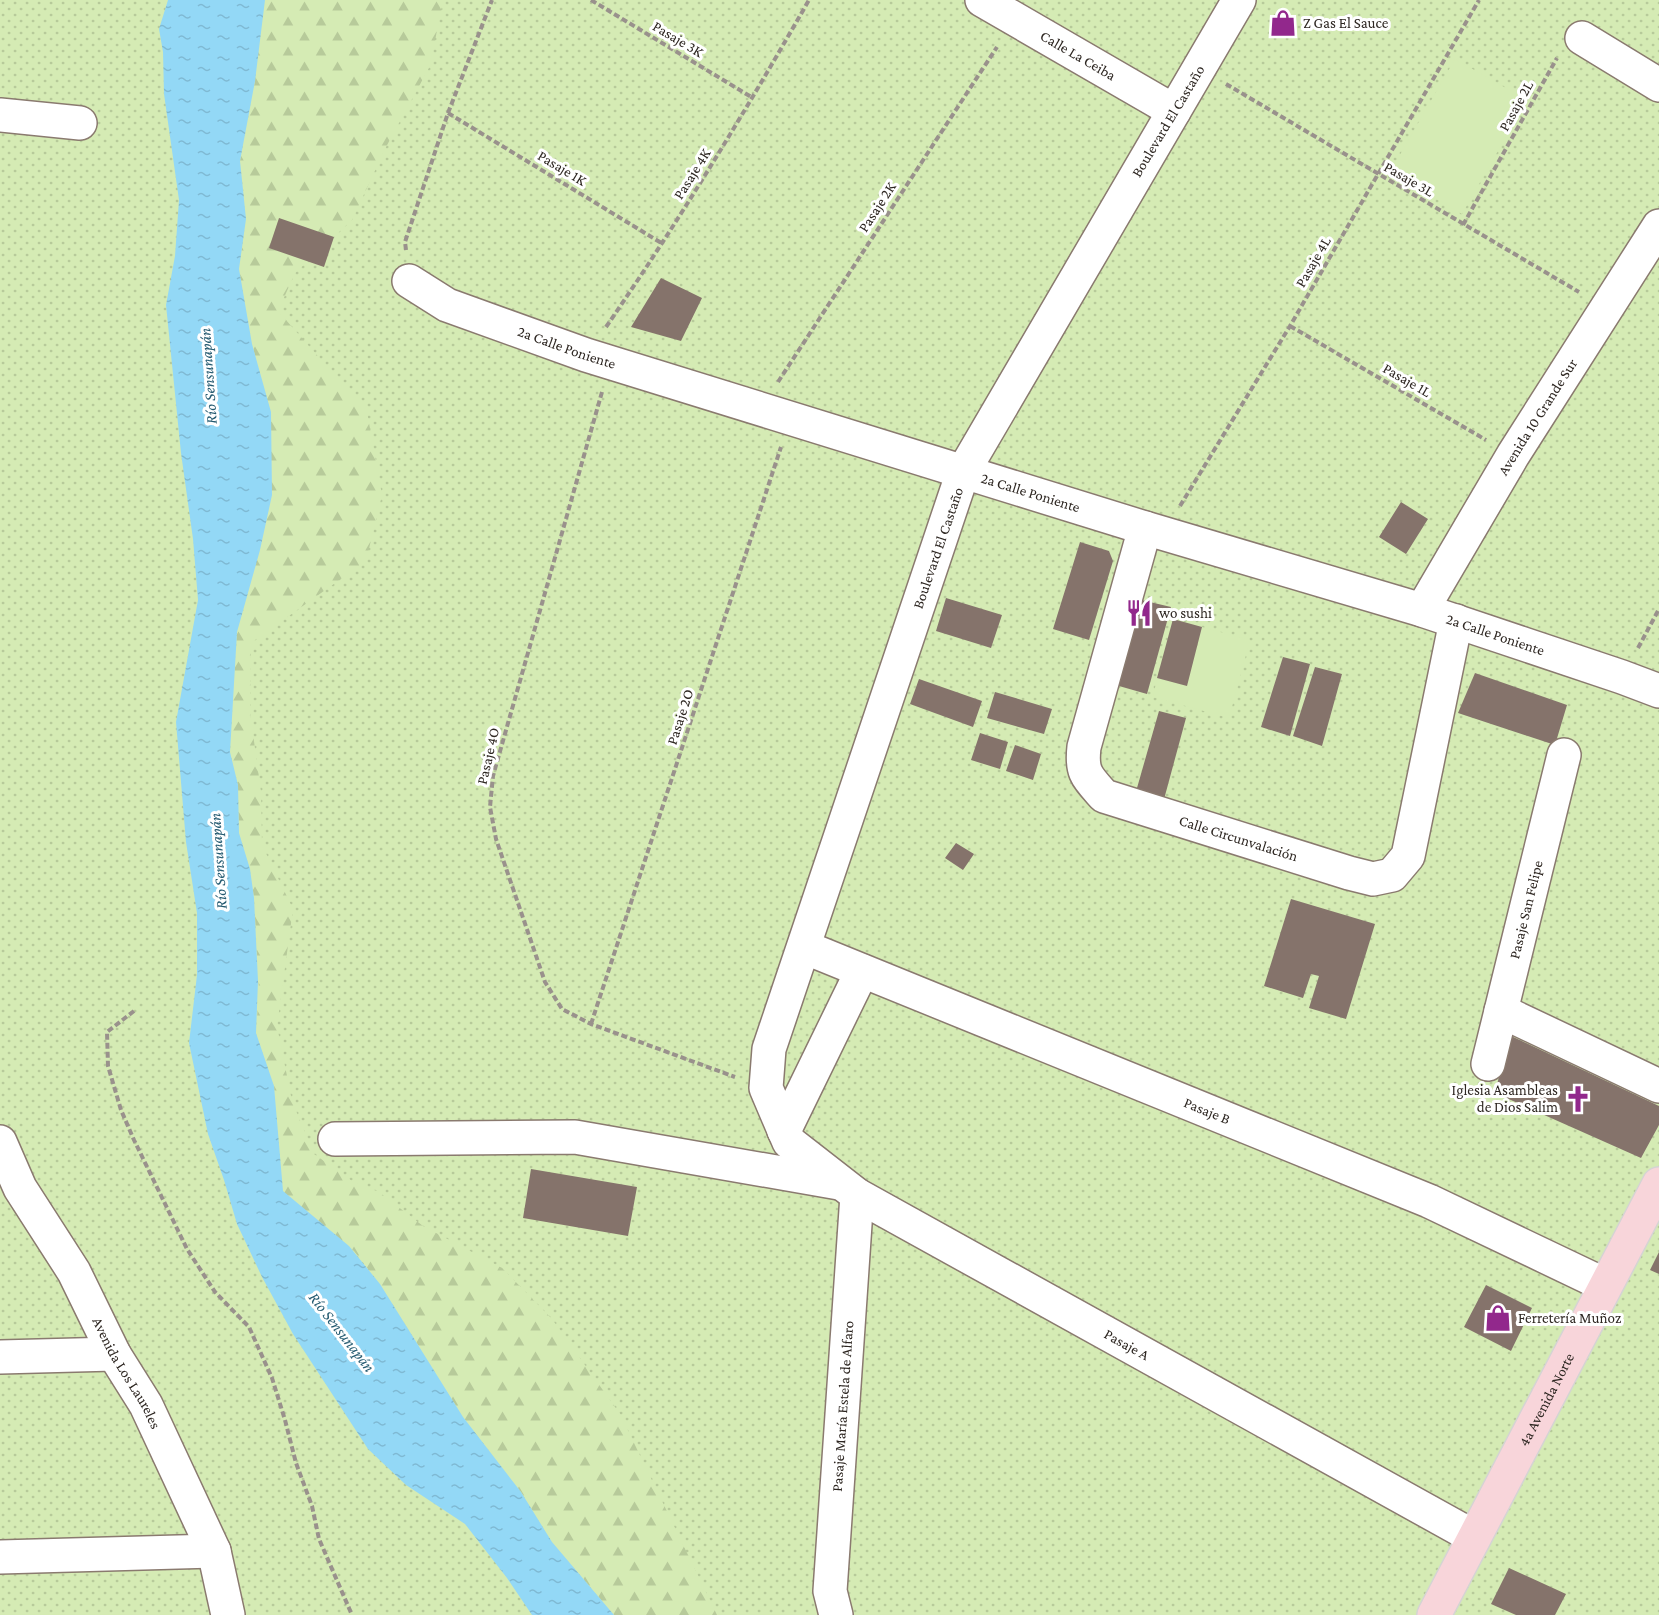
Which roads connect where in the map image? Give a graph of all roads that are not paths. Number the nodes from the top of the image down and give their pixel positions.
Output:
1 (982, 0) edge
2 (1239, 0) edge
3 (1572, 45) road end
4 (1659, 85) edge
5 (1174, 111) junction
6 (0, 115) edge
7 (80, 123) dead end
8 (1659, 226) edge
9 (409, 281) road end
10 (963, 472) junction
11 (1154, 530) junction
12 (1422, 610) junction
13 (1456, 621) junction
14 (1659, 691) edge
15 (1563, 755) dead end
16 (804, 947) junction
17 (862, 971) junction
18 (1501, 1011) junction
19 (1488, 1064) dead end
20 (1659, 1086) edge
21 (787, 1136) junction
22 (335, 1139) dead end
23 (0, 1142) edge
24 (1659, 1184) edge
25 (10, 1188) edge
26 (848, 1189) junction
27 (1605, 1285) junction
28 (114, 1354) junction
29 (0, 1357) edge
30 (1474, 1536) junction
31 (214, 1551) junction
32 (0, 1557) edge
33 (228, 1615) edge
34 (836, 1615) edge
35 (1434, 1615) edge

1 - 5 street, Calle La Ceiba
2 - 5 street, Boulevard El Castaño
3 - 4 street
5 - 10 street, Boulevard El Castaño
6 - 7 street
8 - 12 street, Avenida 10 Grande Sur
9 - 10 street, 2a Calle Poniente
10 - 11 street, 2a Calle Poniente
10 - 16 street, Boulevard El Castaño
11 - 12 street, 2a Calle Poniente
11 - 13 street, Calle Circunvalación
12 - 13 street, 2a Calle Poniente
13 - 14 street, 2a Calle Poniente
15 - 18 street, Pasaje San Felipe
16 - 17 street, Pasaje B
16 - 21 street, Boulevard El Castaño
17 - 21 street
17 - 27 street, Pasaje B
18 - 19 street, Pasaje San Felipe
18 - 20 street
21 - 26 street, Pasaje A
22 - 26 street
23 - 25 street, Avenida Los Laureles
24 - 27 main road, 4a Avenida Norte
25 - 28 street, Avenida Los Laureles
26 - 30 street, Pasaje A
26 - 34 street, Pasaje María Estela de Alfaro
27 - 30 main road, 4a Avenida Norte
28 - 29 street
28 - 31 street, Avenida Los Laureles
30 - 35 main road, 4a Avenida Norte
31 - 32 street
31 - 33 street, Avenida Los Laureles

